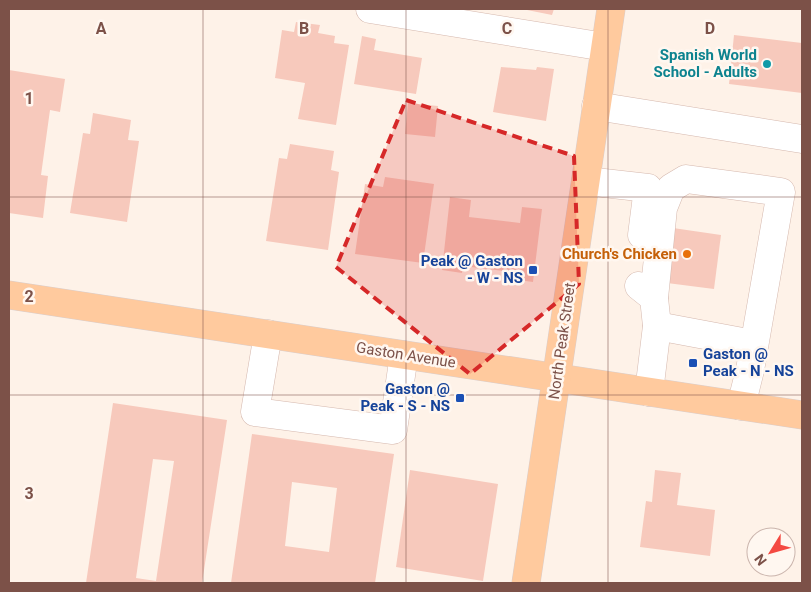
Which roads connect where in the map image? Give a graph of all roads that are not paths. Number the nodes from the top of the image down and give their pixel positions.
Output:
1 (370, 9) edge
2 (611, 9) edge
3 (605, 47) junction
4 (596, 106) junction
5 (802, 139) edge
6 (586, 182) junction
7 (9, 295) edge
8 (654, 298) junction
9 (658, 326) junction
10 (268, 334) junction
11 (753, 344) junction
12 (404, 354) junction
13 (556, 378) junction
14 (649, 392) junction
15 (741, 406) junction
16 (802, 415) edge
17 (532, 583) edge

1 - 3 street
2 - 3 main road, North Peak Street
3 - 4 main road, North Peak Street
4 - 5 street
4 - 6 main road, North Peak Street
6 - 8 street
6 - 13 main road, North Peak Street
7 - 10 main road, Gaston Avenue
8 - 9 street
8 - 11 street
9 - 11 street
9 - 14 street
10 - 12 main road, Gaston Avenue
10 - 12 street
11 - 15 street
12 - 13 main road, Gaston Avenue
13 - 14 main road, Gaston Avenue
13 - 17 main road, North Peak Street
14 - 15 main road, Gaston Avenue
15 - 16 main road, Gaston Avenue

